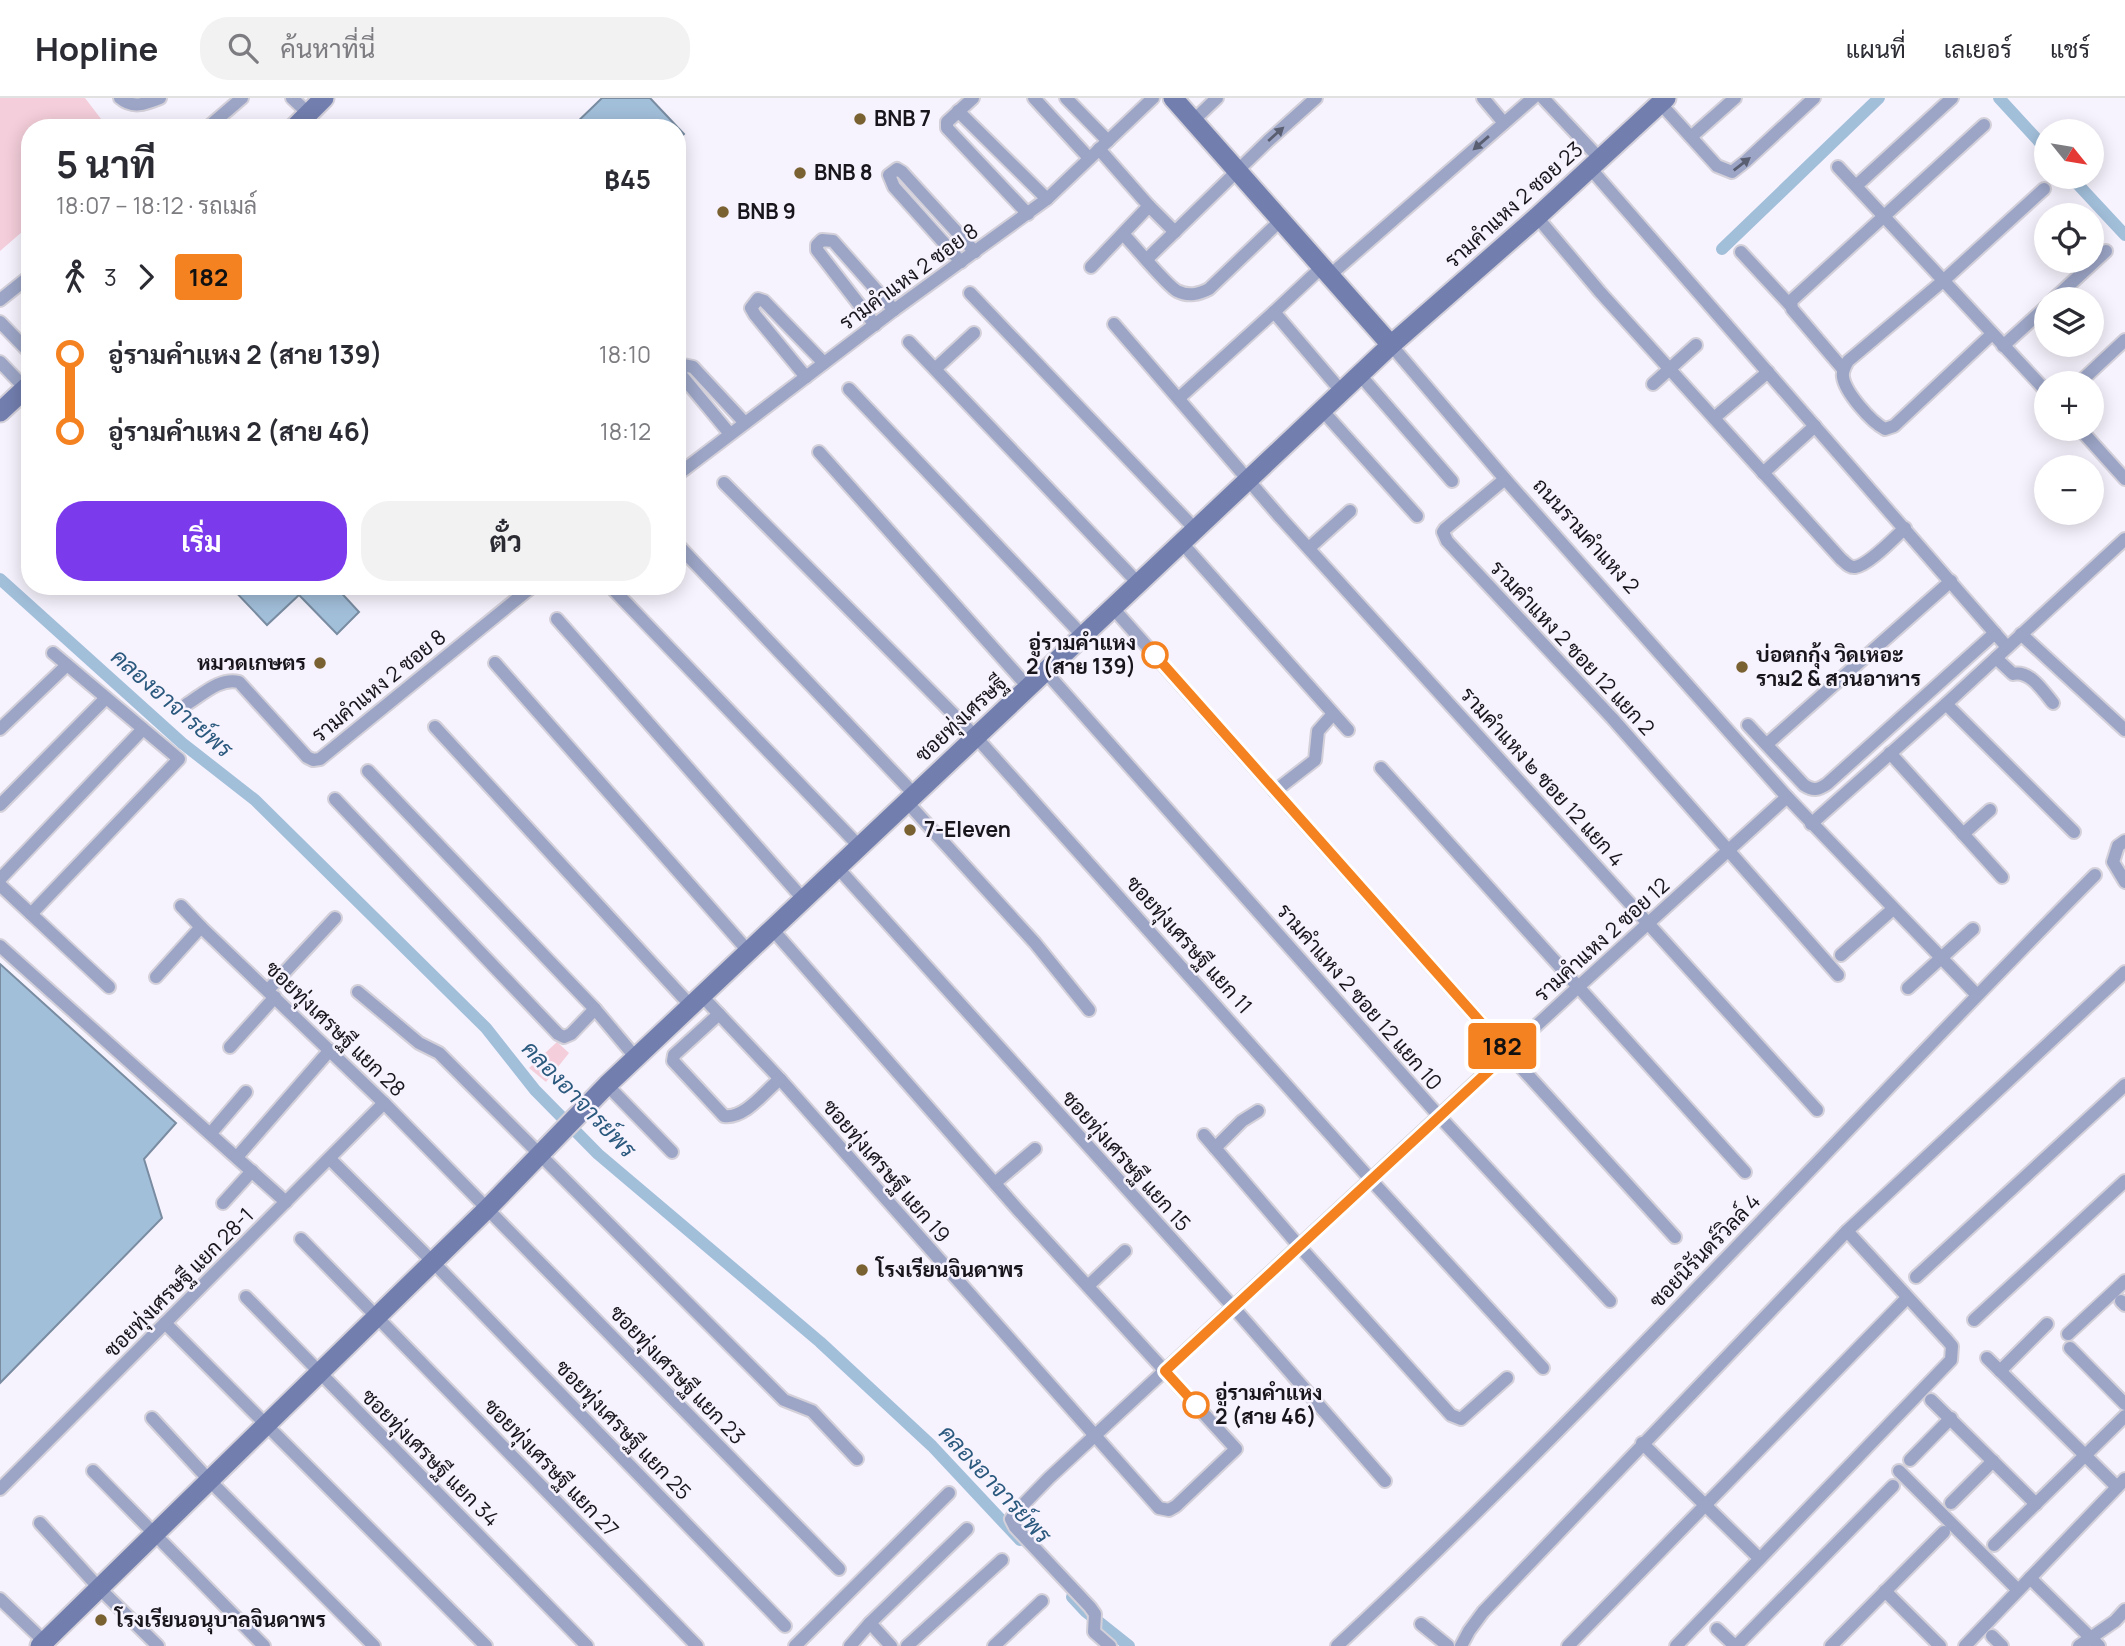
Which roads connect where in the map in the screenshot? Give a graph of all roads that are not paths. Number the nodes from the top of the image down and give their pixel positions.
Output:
1 (120, 98) edge
2 (160, 98) edge
3 (292, 98) edge
4 (324, 98) edge
5 (973, 98) edge
6 (1034, 98) edge
7 (1066, 98) edge
8 (1153, 98) edge
9 (1173, 98) edge
10 (1217, 98) edge
11 (1316, 98) edge
12 (1483, 98) edge
13 (1533, 98) edge
14 (1543, 98) edge
15 (1735, 98) edge
16 (1814, 98) edge
17 (1952, 98) edge
18 (239, 99) edge
19 (1663, 101) edge
20 (958, 111) junction
21 (308, 113) junction
22 (218, 119) edge
23 (302, 119) edge
24 (1194, 120) junction
25 (1504, 123) junction
26 (1984, 125) dead end
27 (1691, 137) junction
28 (1103, 145) junction
29 (1089, 158) junction
30 (1595, 163) junction
31 (1838, 166) dead end
32 (1239, 172) junction
33 (1856, 186) junction
34 (2043, 189) dead end
35 (1047, 199) junction
36 (1149, 206) junction
37 (1028, 214) junction
38 (1884, 216) junction
39 (1537, 217) junction
40 (1281, 220) junction
41 (1175, 232) junction
42 (1123, 234) junction
43 (2106, 251) dead end
44 (975, 252) junction
45 (1741, 252) dead end
46 (1147, 259) junction
47 (961, 262) junction
48 (1091, 267) dead end
49 (1326, 271) junction
50 (1943, 281) junction
51 (21, 282) edge
52 (2067, 287) edge
53 (970, 293) dead end
54 (0, 300) edge
55 (1790, 305) junction
56 (894, 310) junction
57 (1274, 312) junction
58 (2034, 318) edge
59 (0, 322) edge
60 (875, 324) junction
61 (1114, 324) dead end
62 (974, 333) dead end
63 (1992, 334) junction
64 (2125, 340) edge
65 (909, 342) dead end
66 (21, 344) edge
67 (1391, 345) junction
68 (1696, 345) dead end
69 (2003, 346) junction
70 (0, 362) edge
71 (824, 363) junction
72 (686, 365) edge
73 (935, 369) junction
74 (1670, 369) junction
75 (1843, 369) junction
76 (2092, 371) edge
77 (1768, 372) junction
78 (1360, 375) junction
79 (806, 377) junction
80 (2034, 378) edge
81 (21, 381) edge
82 (686, 381) edge
83 (1653, 384) dead end
84 (849, 389) dead end
85 (1342, 391) junction
86 (21, 392) edge
87 (1179, 398) junction
88 (1322, 410) junction
89 (0, 412) edge
90 (1714, 418) junction
91 (745, 423) junction
92 (1815, 426) junction
93 (730, 435) junction
94 (2092, 441) edge
95 (819, 452) dead end
96 (686, 468) edge
97 (2122, 470) edge
98 (1763, 473) junction
99 (1247, 479) junction
100 (1505, 479) junction
101 (1452, 481) dead end
102 (724, 483) dead end
103 (1350, 511) dead end
104 (1417, 516) dead end
105 (1905, 528) junction
106 (1188, 536) junction
107 (2125, 538) edge
108 (1309, 548) junction
109 (686, 554) edge
110 (1951, 581) junction
111 (1138, 583) junction
112 (522, 595) edge
113 (619, 595) edge
114 (1112, 607) junction
115 (557, 619) dead end
116 (1995, 633) junction
117 (2021, 634) junction
118 (1082, 635) junction
119 (2007, 647) junction
120 (53, 653) dead end
121 (1996, 658) junction
122 (495, 663) dead end
123 (67, 665) junction
124 (1045, 671) junction
125 (1028, 687) junction
126 (106, 698) junction
127 (2053, 703) dead end
128 (187, 704) dead end
129 (1946, 704) junction
130 (1333, 714) junction
131 (1748, 725) dead end
132 (435, 727) dead end
133 (0, 729) edge
134 (143, 729) junction
135 (1348, 730) dead end
136 (2125, 730) edge
137 (976, 737) junction
138 (1768, 744) junction
139 (1890, 753) junction
140 (1381, 768) dead end
141 (368, 771) dead end
142 (1275, 791) junction
143 (910, 797) junction
144 (1787, 797) junction
145 (335, 799) dead end
146 (0, 805) edge
147 (1990, 810) dead end
148 (1811, 824) junction
149 (2074, 832) dead end
150 (1963, 834) junction
151 (2125, 841) edge
152 (859, 846) junction
153 (1729, 851) junction
154 (837, 867) junction
155 (2095, 875) dead end
156 (2002, 877) dead end
157 (0, 880) edge
158 (2125, 882) edge
159 (0, 885) edge
160 (804, 900) junction
161 (181, 906) dead end
162 (1893, 909) junction
163 (31, 914) junction
164 (335, 918) dead end
165 (1648, 924) junction
166 (201, 928) junction
167 (1973, 929) dead end
168 (773, 930) junction
169 (0, 946) edge
170 (749, 952) junction
171 (1841, 955) dead end
172 (1941, 958) junction
173 (2125, 972) edge
174 (1838, 975) dead end
175 (156, 978) dead end
176 (109, 988) dead end
177 (1577, 988) junction
178 (1908, 988) dead end
179 (358, 992) dead end
180 (272, 994) junction
181 (1976, 995) junction
182 (696, 1001) junction
183 (595, 1009) junction
184 (1089, 1010) dead end
185 (719, 1014) junction
186 (230, 1046) dead end
187 (330, 1050) junction
188 (1508, 1053) junction
189 (636, 1058) junction
190 (779, 1079) junction
191 (607, 1085) junction
192 (2125, 1085) edge
193 (246, 1092) dead end
194 (384, 1103) junction
195 (1816, 1110) dead end
196 (1258, 1111) dead end
197 (1439, 1116) junction
198 (211, 1133) junction
199 (1204, 1135) dead end
200 (1215, 1148) junction
201 (1035, 1149) dead end
202 (672, 1152) dead end
203 (540, 1156) junction
204 (237, 1157) junction
205 (330, 1159) junction
206 (252, 1171) junction
207 (1745, 1172) dead end
208 (1371, 1180) junction
209 (2125, 1181) edge
210 (995, 1183) junction
211 (286, 1202) junction
212 (223, 1203) dead end
213 (488, 1209) junction
214 (1847, 1231) junction
215 (1675, 1237) dead end
216 (301, 1239) dead end
217 (1299, 1246) junction
218 (1125, 1251) dead end
219 (433, 1262) junction
220 (1916, 1277) dead end
221 (2125, 1281) edge
222 (1088, 1286) junction
223 (246, 1297) dead end
224 (1907, 1298) junction
225 (1610, 1301) dead end
226 (1234, 1308) junction
227 (377, 1317) junction
228 (1974, 1320) dead end
229 (165, 1323) junction
230 (2047, 1324) dead end
231 (1987, 1358) dead end
232 (1543, 1368) dead end
233 (1165, 1371) junction
234 (2000, 1371) junction
235 (319, 1373) junction
236 (1507, 1378) dead end
237 (1931, 1400) dead end
238 (2125, 1404) edge
239 (2125, 1416) edge
240 (152, 1418) dead end
241 (1951, 1418) junction
242 (265, 1426) junction
243 (1095, 1436) junction
244 (1642, 1443) junction
245 (2084, 1457) junction
246 (857, 1459) dead end
247 (1910, 1460) dead end
248 (1993, 1461) junction
249 (93, 1471) dead end
250 (1899, 1471) dead end
251 (209, 1480) junction
252 (1385, 1481) dead end
253 (2121, 1483) edge
254 (1892, 1486) dead end
255 (0, 1489) edge
256 (949, 1493) dead end
257 (1951, 1503) dead end
258 (2036, 1504) junction
259 (1703, 1505) junction
260 (40, 1523) dead end
261 (967, 1529) dead end
262 (1944, 1532) dead end
263 (153, 1535) junction
264 (1994, 1545) dead end
265 (1759, 1559) junction
266 (1002, 1560) dead end
267 (839, 1569) dead end
268 (2030, 1578) junction
269 (99, 1588) junction
270 (2018, 1590) junction
271 (1885, 1591) junction
272 (0, 1599) edge
273 (1041, 1601) dead end
274 (2125, 1610) edge
275 (870, 1623) junction
276 (1420, 1624) dead end
277 (785, 1626) dead end
278 (1717, 1629) dead end
279 (1992, 1636) dead end
280 (2094, 1641) edge
281 (1838, 1644) edge
282 (44, 1645) edge
283 (158, 1646) edge
284 (264, 1646) edge
285 (374, 1646) edge
286 (486, 1646) edge
287 (587, 1646) edge
288 (697, 1646) edge
289 (795, 1646) edge
290 (850, 1646) edge
291 (891, 1646) edge
292 (907, 1646) edge
293 (994, 1646) edge
294 (1110, 1646) edge
295 (1337, 1646) edge
296 (1448, 1646) edge
297 (1461, 1646) edge
298 (1568, 1646) edge
299 (1676, 1646) edge
300 (1735, 1646) edge
301 (1940, 1646) edge
302 (1965, 1646) edge
303 (2002, 1646) edge
304 (2079, 1646) edge

1 - 2 street
3 - 21 street
4 - 21 main road
5 - 20 street
6 - 29 street
7 - 28 street
8 - 28 street, รามคำแหง 2 ซอย 8
9 - 24 main road, ถนนรามคำแหง 2
10 - 24 street
32 -> 11 street
12 - 25 street
13 - 25 street
14 - 30 street
15 - 27 street
27 -> 16 street
17 - 33 street
18 - 22 street
19 - 27 street
19 - 30 main road, รามคำแหง 2 ซอย 23
20 - 35 street
20 - 37 street
21 - 23 main road
24 - 32 main road, ถนนรามคำแหง 2
25 -> 49 street
26 - 38 street
28 - 29 street, รามคำแหง 2 ซอย 8
28 - 36 street
29 - 35 street, รามคำแหง 2 ซอย 8
30 - 39 main road, รามคำแหง 2 ซอย 23
30 - 77 street
31 - 33 street
32 - 40 main road, ถนนรามคำแหง 2
32 - 41 street
33 - 38 street
34 - 50 street
35 - 37 street, รามคำแหง 2 ซอย 8
36 - 41 street
36 - 42 street
37 - 44 street, รามคำแหง 2 ซอย 8
38 - 50 street
38 - 55 street
39 - 67 main road, รามคำแหง 2 ซอย 23
39 - 74 street
40 - 46 street
40 - 49 main road, ถนนรามคำแหง 2
41 - 46 street
42 - 46 street
42 - 48 street
43 - 52 street
44 - 47 street, รามคำแหง 2 ซอย 8
44 - 47 street
45 - 55 street
47 - 56 street, รามคำแหง 2 ซอย 8
49 - 57 street
49 - 67 main road, ถนนรามคำแหง 2
50 - 63 street
50 - 75 street
51 - 54 street
53 - 106 street
55 - 75 street
56 - 60 street, รามคำแหง 2 ซอย 8
56 - 60 street
57 - 85 street
57 - 87 street
58 - 69 street
59 - 66 street
60 - 71 street, รามคำแหง 2 ซอย 8
61 - 87 street, รามคำแหง ๒ ซอย 12 แยก 4
62 - 73 street
63 - 69 street
63 - 75 street
64 - 76 street
65 - 73 street
67 - 78 main road, ซอยทุ่งเศรษฐี
67 - 100 street, ถนนรามคำแหง 2
68 - 74 street
69 - 80 street
70 - 81 street
71 - 79 street, รามคำแหง 2 ซอย 8
71 - 79 street
72 - 91 street
73 - 111 street
74 - 83 street
74 - 90 street
77 - 90 street
77 - 92 street
78 - 85 main road, ซอยทุ่งเศรษฐี
78 - 101 street
79 - 91 street, รามคำแหง 2 ซอย 8
82 - 93 street
84 - 118 street
85 - 88 main road, ซอยทุ่งเศรษฐี
86 - 89 main road
87 - 99 street, รามคำแหง ๒ ซอย 12 แยก 4
88 - 99 main road, ซอยทุ่งเศรษฐี
88 - 104 street
90 - 98 street
91 - 93 street, รามคำแหง 2 ซอย 8
92 - 98 street
92 - 105 street
93 - 96 street, รามคำแหง 2 ซอย 8
94 - 97 street
95 - 125 street
98 - 105 street
99 - 106 main road, ซอยทุ่งเศรษฐี
99 - 108 street, รามคำแหง ๒ ซอย 12 แยก 4
100 - 144 street, ถนนรามคำแหง 2
100 - 153 street, รามคำแหง 2 ซอย 12 แยก 2
102 - 137 street, ซอยทุ่งเศรษฐี แยก 11
103 - 108 street
105 - 110 street
106 - 111 main road, ซอยทุ่งเศรษฐี
106 - 130 street
107 - 117 street
108 - 165 street, รามคำแหง ๒ ซอย 12 แยก 4
109 - 143 street
110 - 116 street
110 - 138 street
111 - 114 main road, ซอยทุ่งเศรษฐี
112 - 128 street, รามคำแหง 2 ซอย 8
113 - 152 street
114 - 118 main road, ซอยทุ่งเศรษฐี
114 - 142 street
115 - 160 street
116 - 119 street
116 - 138 street
117 - 119 street
117 - 136 street
118 - 124 main road, ซอยทุ่งเศรษฐี
119 - 121 street
120 - 123 street
121 - 127 street
121 - 129 street
122 - 170 street
123 - 126 street
123 - 133 street
124 - 125 main road, ซอยทุ่งเศรษฐี
124 - 197 street, รามคำแหง 2 ซอย 12 แยก 10
125 - 137 main road, ซอยทุ่งเศรษฐี
126 - 134 street
126 - 146 street
129 - 139 street
129 - 149 street
130 - 135 street
130 - 142 street
131 - 138 street
132 - 182 street, ซอยทุ่งเศรษฐี แยก 19
134 - 157 street
134 - 163 street
137 - 143 main road, ซอยทุ่งเศรษฐี
137 - 208 street, ซอยทุ่งเศรษฐี แยก 11
139 - 148 street
139 - 150 street
140 - 177 street
141 - 183 street
142 - 188 street
143 - 152 main road, ซอยทุ่งเศรษฐี
143 - 184 street
144 - 148 street, ถนนรามคำแหง 2
144 - 153 street, รามคำแหง 2 ซอย 12
145 - 183 street
147 - 150 street
148 - 162 street, ถนนรามคำแหง 2
150 - 156 street
151 - 158 street
152 - 154 main road, ซอยทุ่งเศรษฐี
153 - 165 street, รามคำแหง 2 ซอย 12
153 - 174 street
154 - 160 main road, ซอยทุ่งเศรษฐี
154 - 226 street, ซอยทุ่งเศรษฐี แยก 15
155 - 181 street, ซอยนิรันดร์วิลล์ 4
159 - 163 street
160 - 168 main road, ซอยทุ่งเศรษฐี
161 - 166 street, ซอยทุ่งเศรษฐี แยก 28
162 - 171 street
162 - 172 street, ถนนรามคำแหง 2
163 - 176 street
164 - 180 street
165 - 177 street, รามคำแหง 2 ซอย 12
165 - 195 street, รามคำแหง ๒ ซอย 12 แยก 4
166 - 175 street
166 - 180 street, ซอยทุ่งเศรษฐี แยก 28
167 - 172 street
168 - 170 main road, ซอยทุ่งเศรษฐี
168 - 210 street
169 - 198 street
170 - 182 main road, ซอยทุ่งเศรษฐี
172 - 178 street
172 - 181 street, ถนนรามคำแหง 2
173 - 214 street
177 - 188 street, รามคำแหง 2 ซอย 12
177 - 207 street
179 - 203 street
180 - 186 street
180 - 187 street, ซอยทุ่งเศรษฐี แยก 28
181 - 295 street, ซอยนิรันดร์วิลล์ 4
182 - 185 street, ซอยทุ่งเศรษฐี แยก 19
182 - 189 main road, ซอยทุ่งเศรษฐี
183 - 189 street
185 - 190 street, ซอยทุ่งเศรษฐี แยก 19
185 - 190 street
187 - 194 street, ซอยทุ่งเศรษฐี แยก 28
187 - 204 street
188 - 197 street, รามคำแหง 2 ซอย 12
188 - 215 street
189 - 191 main road, ซอยทุ่งเศรษฐี
190 - 243 street, ซอยทุ่งเศรษฐี แยก 19
191 - 202 street
191 - 203 main road, ซอยทุ่งเศรษฐี
192 - 220 street
193 - 198 street
194 - 205 street, ซอยทุ่งเศรษฐี แยก 28-1
194 - 213 street, ซอยทุ่งเศรษฐี แยก 28
196 - 200 street
197 - 208 street, รามคำแหง 2 ซอย 12
197 - 225 street, รามคำแหง 2 ซอย 12 แยก 10
198 - 204 street
199 - 200 street
200 - 217 street
201 - 210 street
203 - 213 main road, ซอยทุ่งเศรษฐี
203 - 246 street
204 - 206 street
205 - 211 street, ซอยทุ่งเศรษฐี แยก 28-1
205 - 219 street, ซอยทุ่งเศรษฐี แยก 25
206 - 211 street
206 - 212 street
208 - 217 street, รามคำแหง 2 ซอย 12
208 - 232 street, ซอยทุ่งเศรษฐี แยก 11
209 - 228 street
210 - 222 street
211 - 229 street, ซอยทุ่งเศรษฐี แยก 28-1
213 - 219 main road, ซอยทุ่งเศรษฐี
213 - 267 street, ซอยทุ่งเศรษฐี แยก 23
214 - 224 street
214 - 244 street
216 - 227 street, ซอยทุ่งเศรษฐี แยก 27
217 - 226 street, รามคำแหง 2 ซอย 12
217 - 236 street
218 - 222 street
219 - 227 main road, ซอยทุ่งเศรษฐี
219 - 277 street, ซอยทุ่งเศรษฐี แยก 25
221 - 238 street
222 - 233 street
223 - 235 street, ซอยทุ่งเศรษฐี แยก 34
224 - 259 street
224 - 265 street
226 - 233 street, รามคำแหง 2 ซอย 12
226 - 252 street, ซอยทุ่งเศรษฐี แยก 15
227 - 235 main road, ซอยทุ่งเศรษฐี
227 - 288 street, ซอยทุ่งเศรษฐี แยก 27
229 - 242 street
229 - 255 street, ซอยทุ่งเศรษฐี แยก 28-1
230 - 234 street
231 - 234 street
233 - 243 street, รามคำแหง 2 ซอย 12
233 - 243 street, ซอยทุ่งเศรษฐี แยก 19
234 - 245 street
235 - 242 main road, ซอยทุ่งเศรษฐี
235 - 287 street, ซอยทุ่งเศรษฐี แยก 34
237 - 241 street
239 - 245 street
240 - 251 street
241 - 247 street
241 - 248 street
242 - 251 main road, ซอยทุ่งเศรษฐี
242 - 286 street
243 - 294 street, รามคำแหง 2 ซอย 12
244 - 259 street
244 - 297 street
245 - 253 street
245 - 258 street
248 - 257 street
248 - 258 street
249 - 263 street
250 - 270 street
251 - 263 main road, ซอยทุ่งเศรษฐี
251 - 285 street
253 - 268 street
254 - 300 street
256 - 289 street
258 - 264 street
259 - 265 street
259 - 298 street
260 - 269 street
261 - 275 street
262 - 271 street
263 - 269 main road, ซอยทุ่งเศรษฐี
263 - 284 street
265 - 299 street
266 - 292 street
268 - 270 street
268 - 280 street
269 - 282 main road, ซอยทุ่งเศรษฐี
269 - 283 street
270 - 302 street
271 - 281 street
271 - 301 street
272 - 282 street
273 - 293 street
274 - 280 street
275 - 290 street
275 - 291 street
276 - 296 street
278 - 300 street
279 - 303 street
280 - 304 street

